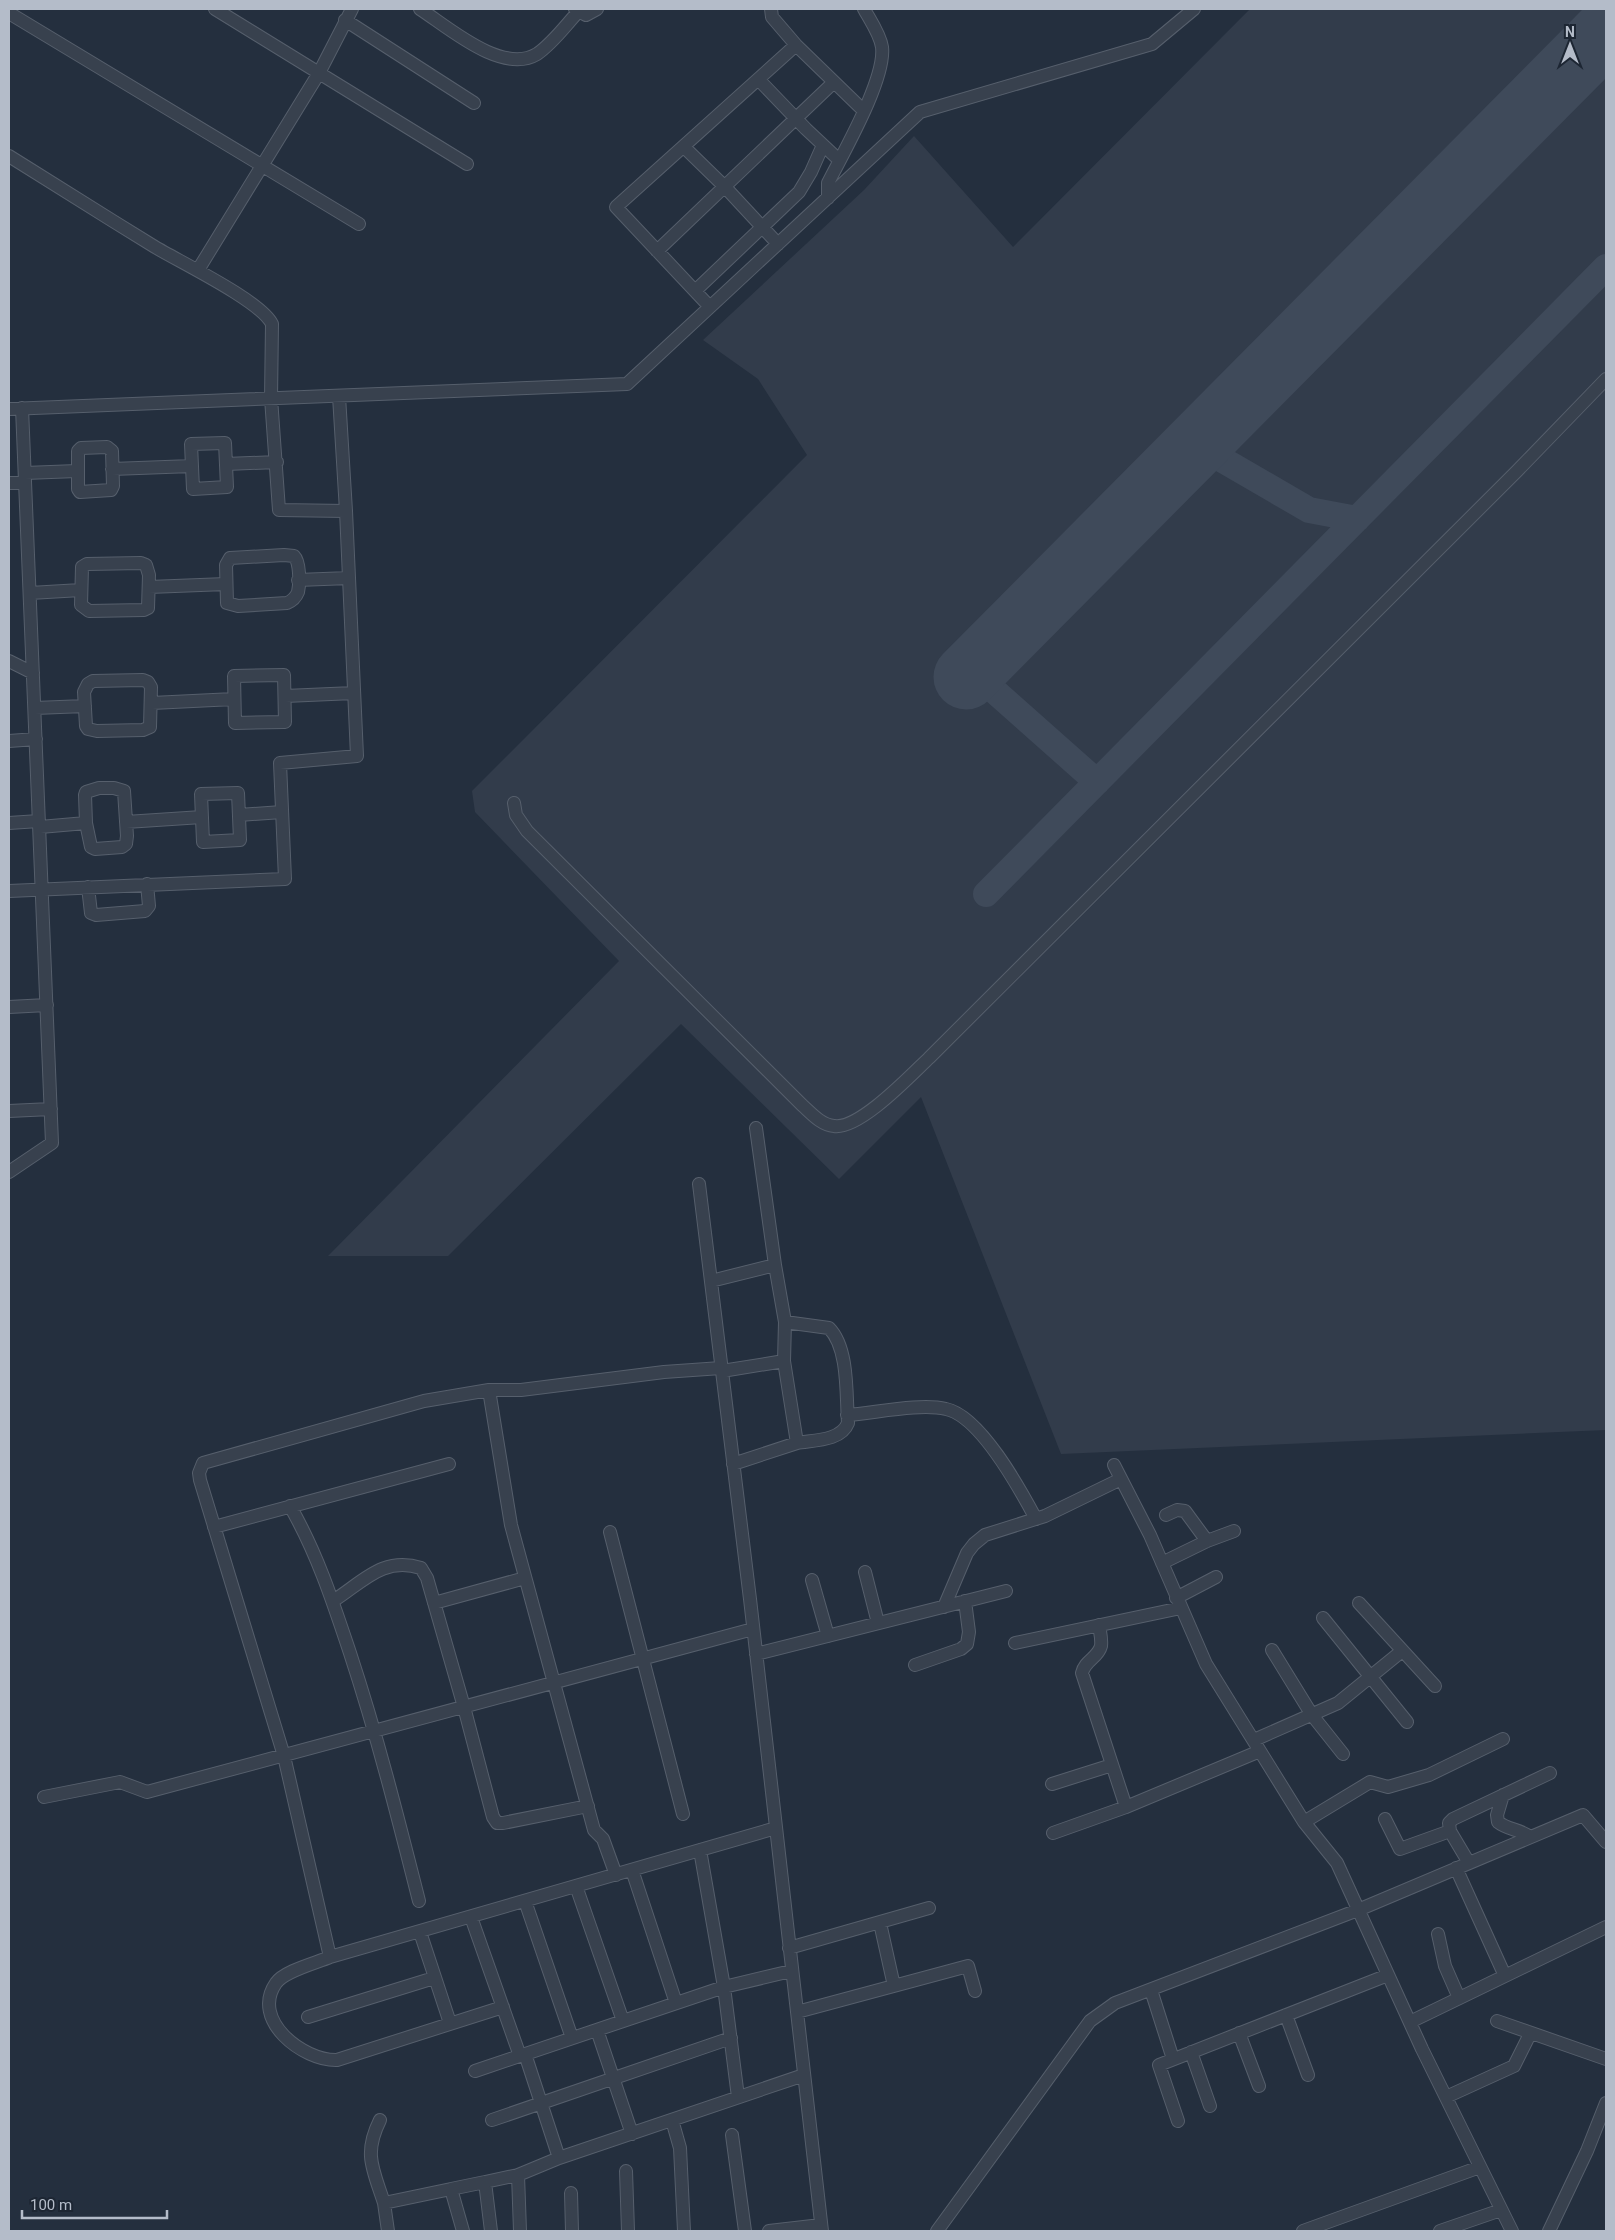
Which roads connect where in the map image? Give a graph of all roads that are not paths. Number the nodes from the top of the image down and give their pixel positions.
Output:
1 (215, 9) edge
2 (352, 9) edge
3 (420, 9) edge
4 (598, 9) edge
5 (771, 9) edge
6 (864, 9) edge
7 (1194, 9) edge
8 (576, 10) edge
9 (9, 13) edge
10 (345, 20) junction
11 (796, 45) junction
12 (319, 73) junction
13 (759, 80) junction
14 (834, 82) junction
15 (474, 103) dead end
16 (863, 110) junction
17 (796, 120) junction
18 (823, 144) junction
19 (684, 147) junction
20 (9, 156) edge
21 (840, 160) junction
22 (467, 164) dead end
23 (263, 166) junction
24 (725, 187) junction
25 (828, 198) junction
26 (359, 224) dead end
27 (763, 228) junction
28 (778, 244) junction
29 (657, 251) junction
30 (198, 270) junction
31 (695, 291) junction
32 (710, 307) junction
33 (1606, 379) edge
34 (339, 396) junction
35 (271, 398) junction
36 (22, 408) junction
37 (9, 409) edge
38 (277, 462) junction
39 (226, 464) junction
40 (192, 466) junction
41 (112, 469) junction
42 (77, 470) junction
43 (25, 478) junction
44 (9, 483) edge
45 (346, 511) junction
46 (349, 578) junction
47 (298, 580) junction
48 (226, 584) junction
49 (149, 587) junction
50 (81, 590) junction
51 (30, 593) junction
52 (9, 661) edge
53 (33, 673) junction
54 (354, 693) junction
55 (285, 696) junction
56 (234, 698) junction
57 (152, 703) junction
58 (85, 706) junction
59 (35, 708) junction
60 (36, 739) junction
61 (9, 740) edge
62 (514, 803) dead end
63 (282, 812) junction
64 (239, 815) junction
65 (202, 817) junction
66 (126, 822) junction
67 (9, 823) edge
68 (86, 823) junction
69 (39, 824) junction
70 (148, 884) junction
71 (88, 887) junction
72 (43, 890) junction
73 (9, 891) edge
74 (46, 1005) junction
75 (9, 1007) edge
76 (51, 1109) junction
77 (9, 1111) edge
78 (756, 1128) dead end
79 (9, 1172) edge
80 (699, 1184) dead end
81 (775, 1264) junction
82 (711, 1282) junction
83 (785, 1322) junction
84 (784, 1361) junction
85 (722, 1369) junction
86 (489, 1390) junction
87 (847, 1415) junction
88 (797, 1443) junction
89 (449, 1464) dead end
90 (733, 1464) junction
91 (1114, 1465) dead end
92 (1121, 1478) junction
93 (290, 1506) junction
94 (1166, 1515) dead end
95 (1036, 1519) junction
96 (214, 1527) junction
97 (1234, 1531) dead end
98 (610, 1532) dead end
99 (1207, 1541) junction
100 (1162, 1563) junction
101 (866, 1572) dead end
102 (1216, 1577) dead end
103 (525, 1578) junction
104 (812, 1580) dead end
105 (1006, 1591) dead end
106 (333, 1602) junction
107 (964, 1602) junction
108 (434, 1603) junction
109 (1179, 1603) junction
110 (1359, 1603) dead end
111 (944, 1607) junction
112 (1322, 1618) dead end
113 (878, 1623) junction
114 (1100, 1625) junction
115 (753, 1629) junction
116 (828, 1636) junction
117 (1015, 1643) dead end
118 (1272, 1650) dead end
119 (1402, 1651) junction
120 (756, 1654) junction
121 (643, 1659) junction
122 (915, 1664) dead end
123 (1370, 1677) junction
124 (554, 1682) junction
125 (1434, 1686) dead end
126 (464, 1707) junction
127 (1312, 1715) junction
128 (1407, 1722) dead end
129 (376, 1731) junction
130 (1503, 1739) dead end
131 (1257, 1746) junction
132 (1343, 1754) dead end
133 (284, 1756) junction
134 (1112, 1765) junction
135 (1550, 1773) dead end
136 (1052, 1784) dead end
137 (1503, 1795) junction
138 (44, 1797) dead end
139 (588, 1806) junction
140 (1126, 1807) junction
141 (683, 1814) dead end
142 (1385, 1819) dead end
143 (1304, 1822) junction
144 (776, 1828) junction
145 (1450, 1831) junction
146 (1053, 1833) dead end
147 (1530, 1837) junction
148 (1606, 1842) edge
149 (700, 1850) junction
150 (1469, 1863) junction
151 (1456, 1868) junction
152 (632, 1870) junction
153 (616, 1874) junction
154 (576, 1886) junction
155 (419, 1901) dead end
156 (525, 1901) junction
157 (929, 1908) dead end
158 (1358, 1910) junction
159 (471, 1917) junction
160 (880, 1923) junction
161 (1606, 1927) edge
162 (420, 1932) junction
163 (1438, 1934) dead end
164 (789, 1948) junction
165 (330, 1957) junction
166 (791, 1971) junction
167 (1388, 1975) junction
168 (1505, 1976) junction
169 (434, 1978) junction
170 (724, 1986) junction
171 (894, 1986) junction
172 (1151, 1990) junction
173 (975, 1991) dead end
174 (1459, 1998) junction
175 (676, 2003) junction
176 (503, 2007) junction
177 (797, 2012) junction
178 (1286, 2015) junction
179 (308, 2017) dead end
180 (623, 2021) junction
181 (1497, 2021) dead end
182 (1410, 2022) junction
183 (450, 2023) junction
184 (597, 2030) junction
185 (1239, 2033) junction
186 (1530, 2034) junction
187 (572, 2038) junction
188 (731, 2038) junction
189 (1191, 2052) junction
190 (523, 2055) junction
191 (1173, 2059) junction
192 (1606, 2059) edge
193 (475, 2072) dead end
194 (804, 2075) junction
195 (1308, 2075) dead end
196 (612, 2079) junction
197 (1259, 2086) dead end
198 (738, 2097) junction
199 (1446, 2097) junction
200 (1606, 2103) edge
201 (542, 2104) junction
202 (1210, 2106) dead end
203 (380, 2120) dead end
204 (492, 2120) dead end
205 (672, 2120) junction
206 (1178, 2121) dead end
207 (632, 2134) junction
208 (732, 2135) dead end
209 (559, 2158) junction
210 (1480, 2167) junction
211 (626, 2171) dead end
212 (518, 2175) junction
213 (485, 2182) junction
214 (452, 2189) junction
215 (571, 2193) dead end
216 (384, 2203) junction
217 (1501, 2210) junction
218 (821, 2228) edge
219 (388, 2231) edge
220 (463, 2231) edge
221 (491, 2231) edge
222 (520, 2231) edge
223 (572, 2231) edge
224 (628, 2231) edge
225 (684, 2231) edge
226 (746, 2231) edge
227 (769, 2231) edge
228 (937, 2231) edge
229 (1303, 2231) edge
230 (1440, 2231) edge
231 (1512, 2231) edge
232 (1549, 2231) edge

1 - 12 street
2 - 10 street
3 - 8 street
4 - 8 street
5 - 11 street
6 - 16 street
7 - 25 street
9 - 23 street
10 - 12 street
10 - 15 street
11 - 13 street
11 - 14 street
12 - 22 street
12 - 23 street
13 - 17 street
13 - 19 street
14 - 16 street
14 - 17 street
16 - 21 street
17 - 18 street
17 - 24 street
18 - 21 street
18 - 27 street
19 - 24 street
19 - 29 street
20 - 30 street
21 - 25 street
23 - 26 street
23 - 30 street
24 - 27 street
24 - 29 street
25 - 28 street
27 - 28 street
27 - 31 street
28 - 32 street
29 - 31 street
30 - 35 street
31 - 32 street
32 - 34 street
33 - 62 street
34 - 35 street
34 - 45 street
35 - 36 street
35 - 38 street
36 - 37 street
36 - 43 street
38 - 39 street
38 - 45 street
39 - 40 street
39 - 40 street
40 - 41 street
41 - 42 street
41 - 42 street
42 - 43 street
43 - 44 street
43 - 51 street
45 - 46 street
46 - 47 street
46 - 54 street
47 - 48 street
47 - 48 street
48 - 49 street
49 - 50 street
49 - 50 street
50 - 51 street
51 - 53 street
52 - 53 street
53 - 59 street
54 - 55 street
54 - 63 street
55 - 56 street
55 - 56 street
56 - 57 street
57 - 58 street
57 - 58 street
58 - 59 street
59 - 60 street
60 - 61 street
60 - 69 street
63 - 64 street
63 - 70 street
64 - 65 street
64 - 65 street
65 - 66 street
66 - 68 street
66 - 68 street
67 - 69 street
68 - 69 street
69 - 72 street
70 - 71 street
70 - 71 street
71 - 72 street
72 - 73 street
72 - 74 street
74 - 75 street
74 - 76 street
76 - 77 street
76 - 79 street
78 - 81 street
80 - 82 street
81 - 82 street
81 - 83 street
82 - 85 street
83 - 84 street
83 - 87 street
84 - 85 street
84 - 88 street
85 - 86 street
85 - 90 street
86 - 96 street
86 - 103 street
87 - 88 street
87 - 95 street
88 - 90 street
89 - 93 street
90 - 115 street
91 - 92 street
92 - 95 street
92 - 100 street
93 - 96 street
93 - 106 street
94 - 99 street
95 - 111 street
96 - 133 street
97 - 99 street
98 - 121 street
99 - 100 street
100 - 109 street
101 - 113 street
102 - 109 street
103 - 108 street
103 - 124 street
104 - 116 street
105 - 107 street
106 - 108 street
106 - 129 street
107 - 111 street
107 - 122 street
108 - 126 street
109 - 114 street
109 - 131 street
110 - 119 street
111 - 113 street
112 - 123 street
113 - 116 street
114 - 117 street
114 - 134 street
115 - 120 street
115 - 121 street
116 - 120 street
118 - 127 street
119 - 123 street
119 - 125 street
120 - 144 street
121 - 124 street
121 - 141 street
123 - 127 street
123 - 128 street
124 - 126 street
124 - 139 street
126 - 129 street
126 - 139 street
127 - 131 street
127 - 132 street
129 - 133 street
129 - 155 street
130 - 143 street
131 - 140 street
131 - 143 street
133 - 138 street
133 - 165 street
134 - 136 street
134 - 140 street
135 - 137 street
137 - 145 street
137 - 147 street
139 - 153 street
140 - 146 street
142 - 145 street
143 - 158 street
144 - 149 street
144 - 164 street
145 - 150 street
147 - 148 street
147 - 150 street
149 - 152 street
149 - 170 street
150 - 151 street
151 - 158 street
151 - 168 street
152 - 153 street
152 - 175 street
153 - 154 street
154 - 156 street
154 - 180 street
156 - 159 street
156 - 187 street
157 - 160 street
158 - 167 street
158 - 172 street
159 - 162 street
159 - 176 street
160 - 164 street
160 - 171 street
161 - 168 street
162 - 165 street
162 - 169 street
163 - 174 street
164 - 166 street
165 - 183 street
166 - 170 street
166 - 177 street
167 - 178 street
167 - 182 street
168 - 174 street
169 - 179 street
169 - 183 street
170 - 175 street
170 - 188 street
171 - 173 street
171 - 177 street
172 - 191 street
172 - 228 street
174 - 182 street
175 - 180 street
176 - 183 street
176 - 190 street
177 - 194 street
178 - 185 street
178 - 195 street
180 - 184 street
181 - 186 street
182 - 199 street
184 - 187 street
184 - 196 street
185 - 189 street
185 - 197 street
186 - 192 street
186 - 199 street
187 - 190 street
188 - 196 street
188 - 198 street
189 - 191 street
189 - 202 street
190 - 193 street
190 - 201 street
191 - 206 street
194 - 198 street
194 - 218 street
196 - 201 street
196 - 207 street
198 - 205 street
199 - 210 street
200 - 232 street
201 - 204 street
201 - 209 street
203 - 216 street
205 - 207 street
205 - 225 street
207 - 209 street
208 - 226 street
209 - 212 street
210 - 217 street
210 - 229 street
211 - 224 street
212 - 213 street
212 - 222 street
213 - 214 street
213 - 221 street
214 - 216 street
214 - 220 street
215 - 223 street
216 - 219 street
217 - 230 street
217 - 231 street
218 - 227 street

